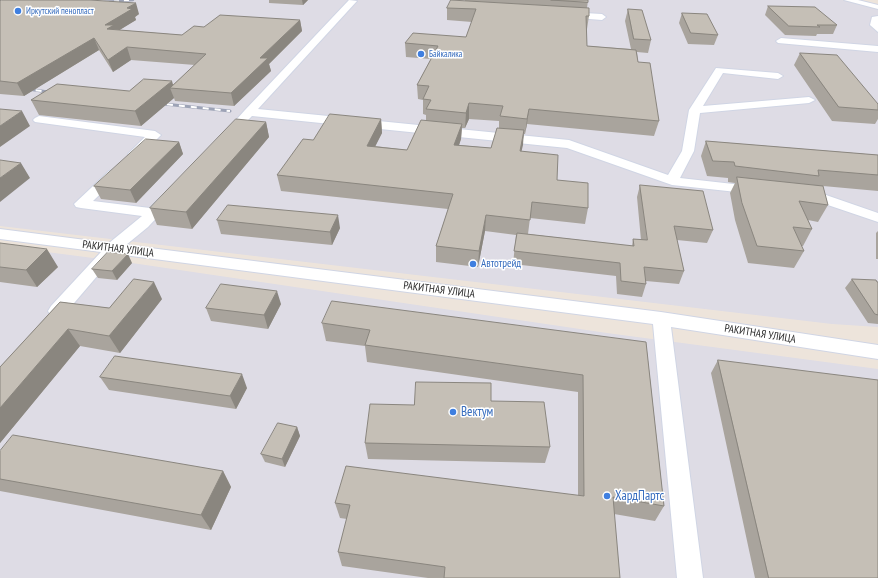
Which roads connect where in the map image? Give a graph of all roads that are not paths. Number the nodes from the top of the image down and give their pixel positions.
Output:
1 (848, 0) edge
2 (353, 1) dead end
3 (878, 7) edge
4 (556, 15) edge
5 (602, 17) dead end
6 (878, 18) edge
7 (878, 29) edge
8 (781, 41) dead end
9 (878, 48) edge
10 (778, 76) dead end
11 (809, 100) dead end
12 (695, 110) junction
13 (249, 112) junction
14 (39, 120) dead end
15 (234, 129) edge
16 (672, 181) junction
17 (175, 190) edge
18 (766, 191) edge
19 (790, 194) edge
20 (154, 213) junction
21 (878, 218) edge
22 (0, 234) edge
23 (113, 248) junction
24 (57, 311) edge
25 (661, 319) junction
26 (878, 352) edge
27 (690, 578) edge

1 - 3 street
2 - 13 street
4 - 5 street
6 - 7 street
8 - 9 street
10 - 12 street
11 - 12 street
12 - 16 street
13 - 15 street
13 - 16 street
14 - 20 street
16 - 18 street
17 - 20 street
19 - 21 street
20 - 23 street
22 - 23 street, РАКИТНАЯ УЛИЦА
23 - 24 street
23 - 25 street, РАКИТНАЯ УЛИЦА
25 - 26 street, РАКИТНАЯ УЛИЦА
25 - 27 street

